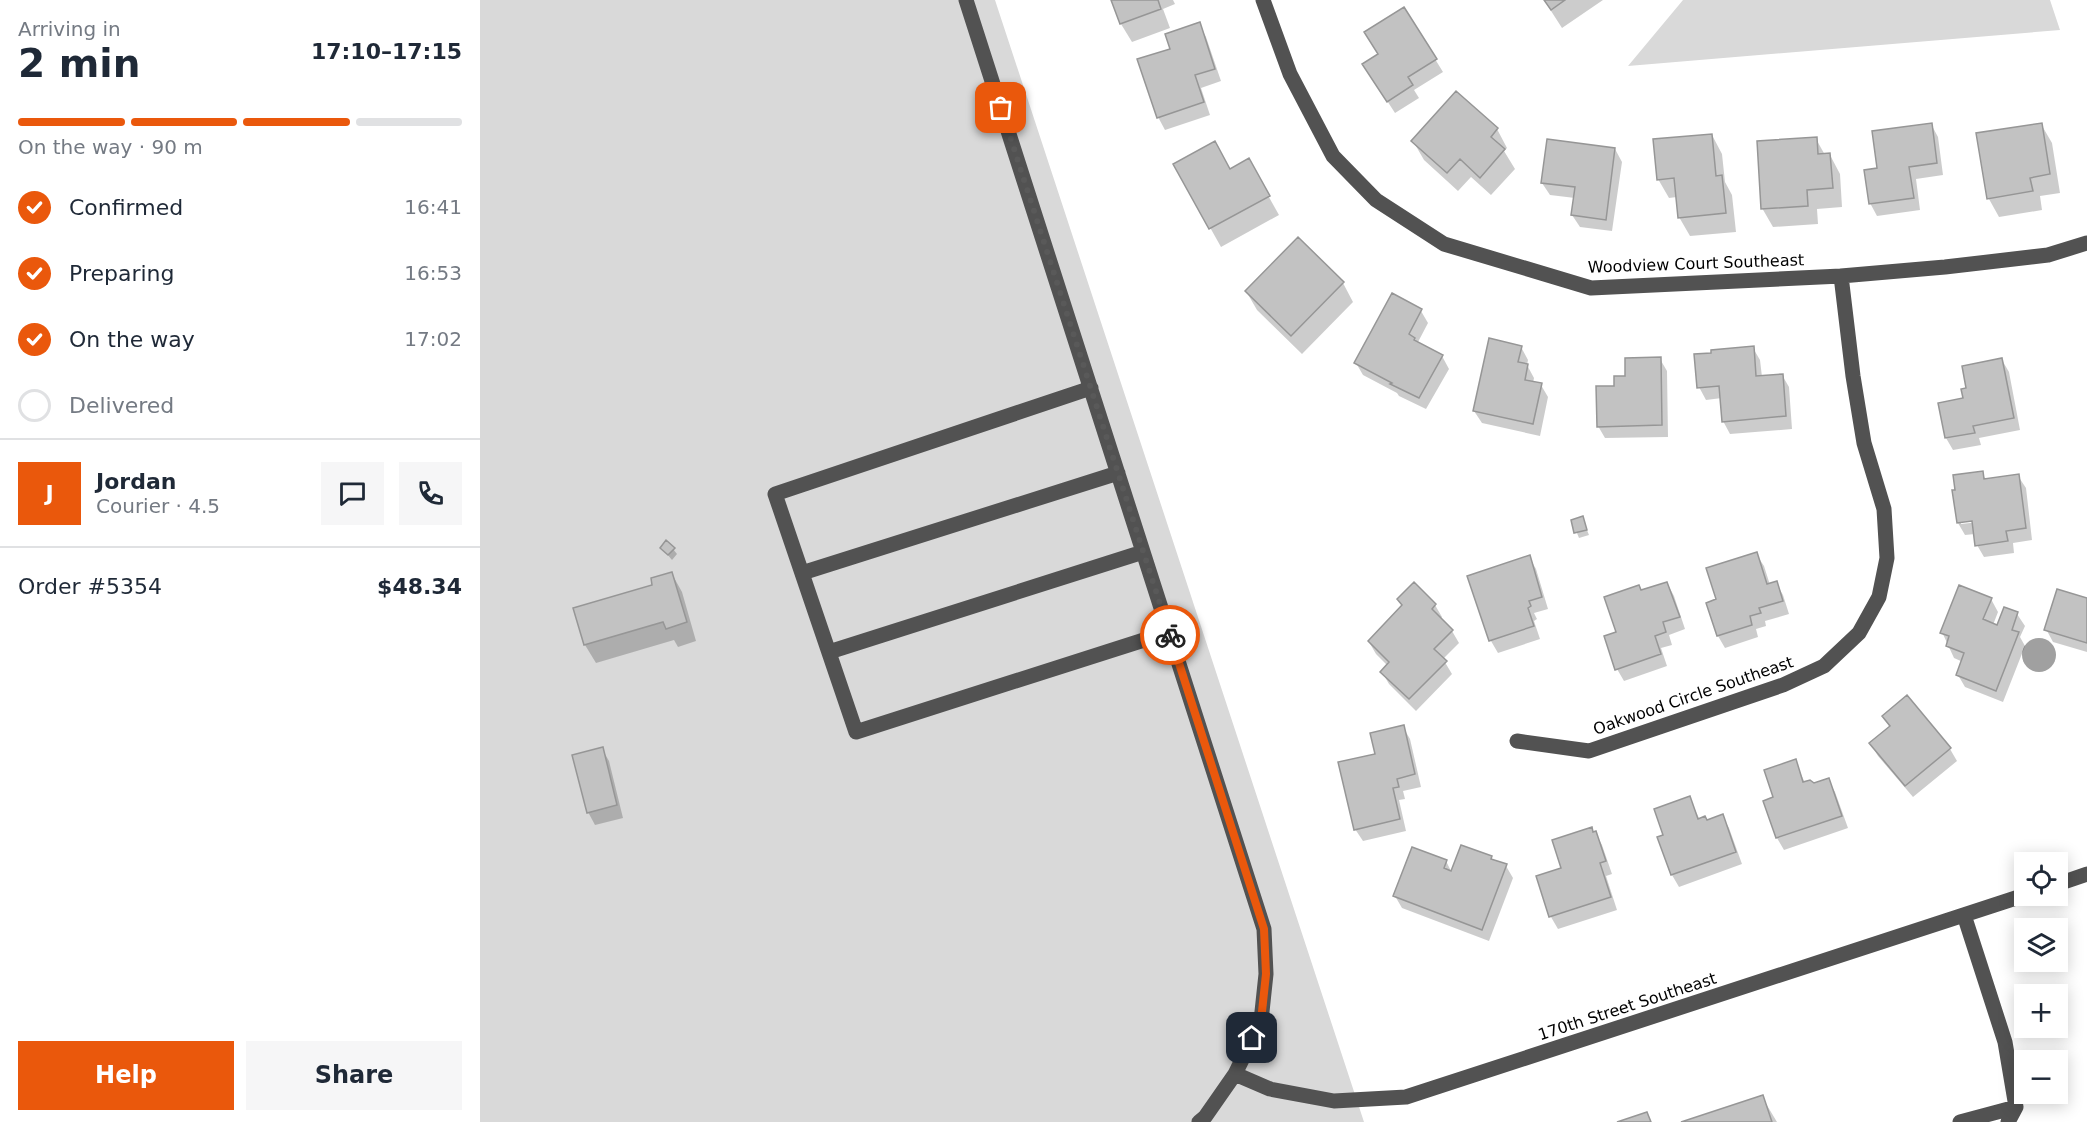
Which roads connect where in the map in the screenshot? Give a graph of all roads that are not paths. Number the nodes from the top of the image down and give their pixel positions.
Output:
1 (966, 0) edge
2 (1263, 0) edge
3 (2087, 243) edge
4 (1841, 276) junction
5 (1091, 388) junction
6 (1118, 473) junction
7 (1143, 552) junction
8 (802, 573) junction
9 (1169, 632) junction
10 (829, 652) junction
11 (1517, 741) dead end
12 (2087, 874) edge
13 (2068, 881) edge
14 (2014, 899) edge
15 (1964, 915) junction
16 (1235, 1074) junction
17 (2016, 1107) junction
18 (1199, 1122) edge
19 (1960, 1122) edge
20 (2008, 1122) edge

1 - 5 street
2 - 4 street, Woodview Court Southeast
3 - 4 street, Woodview Court Southeast
4 - 11 street, Oakwood Circle Southeast
5 - 6 street
5 - 8 street
6 - 7 street
6 - 8 street
7 - 9 street
7 - 10 street
8 - 10 street
9 - 10 street
9 - 16 street
12 - 13 street
14 - 15 street, 170th Street Southeast
15 - 16 street, 170th Street Southeast
15 - 17 street
16 - 18 street
17 - 19 street
17 - 20 street

